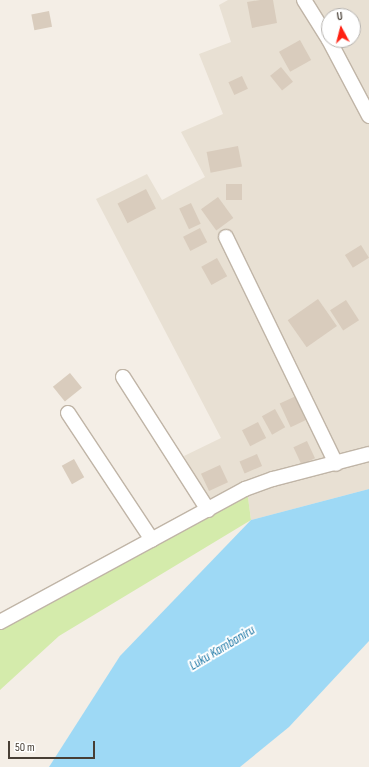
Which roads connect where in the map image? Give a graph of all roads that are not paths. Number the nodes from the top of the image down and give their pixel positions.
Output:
1 (304, 0) edge
2 (321, 27) edge
3 (333, 48) edge
4 (369, 116) edge
5 (226, 237) dead end
6 (123, 377) dead end
7 (68, 413) dead end
8 (369, 454) edge
9 (336, 464) junction
10 (208, 510) junction
11 (152, 540) junction
12 (0, 622) edge

1 - 2 street
3 - 4 street
5 - 9 street
6 - 10 street
7 - 11 street
8 - 9 street
9 - 10 street
10 - 11 street
11 - 12 street

